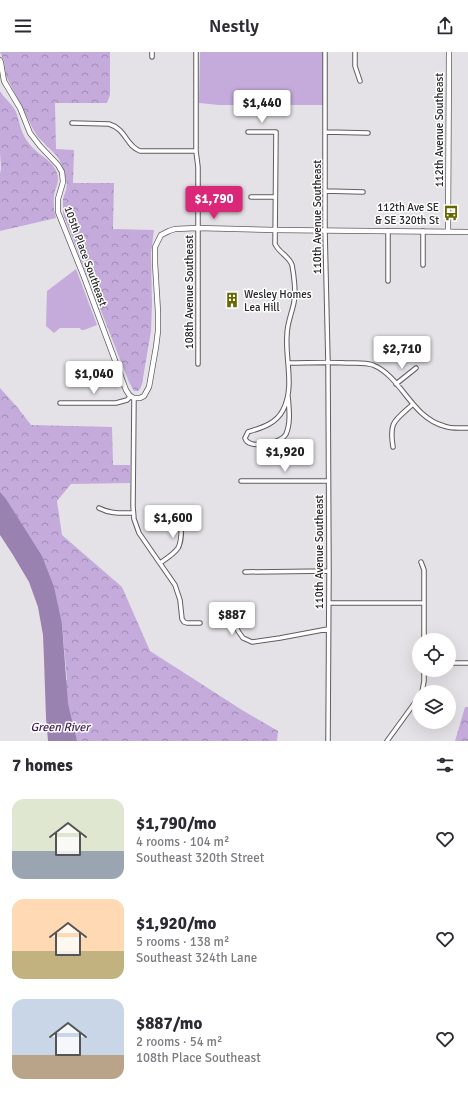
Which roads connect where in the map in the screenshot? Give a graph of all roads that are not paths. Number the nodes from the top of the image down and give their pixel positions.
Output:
1 (152, 52) edge
2 (196, 52) edge
3 (326, 52) edge
4 (355, 52) edge
5 (449, 52) edge
6 (152, 57) dead end
7 (0, 60) edge
8 (360, 81) dead end
9 (72, 123) dead end
10 (248, 132) dead end
11 (326, 132) junction
12 (368, 133) dead end
13 (196, 151) junction
14 (325, 191) junction
15 (363, 192) dead end
16 (251, 197) dead end
17 (275, 197) junction
18 (198, 228) junction
19 (275, 230) junction
20 (325, 230) junction
21 (388, 231) junction
22 (423, 231) junction
23 (448, 231) junction
24 (468, 232) edge
25 (423, 265) dead end
26 (388, 281) dead end
27 (328, 362) junction
28 (288, 363) junction
29 (198, 364) dead end
30 (416, 368) dead end
31 (396, 384) junction
32 (288, 396) junction
33 (133, 397) junction
34 (60, 403) dead end
35 (412, 405) junction
36 (468, 428) edge
37 (393, 447) dead end
38 (241, 481) dead end
39 (328, 481) junction
40 (99, 508) dead end
41 (181, 512) dead end
42 (133, 513) junction
43 (421, 562) dead end
44 (160, 563) junction
45 (329, 571) junction
46 (245, 572) dead end
47 (329, 603) junction
48 (424, 604) junction
49 (233, 614) dead end
50 (200, 623) dead end
51 (328, 630) junction
52 (424, 633) edge
53 (456, 663) edge
54 (468, 663) edge
55 (412, 707) edge
56 (328, 741) edge
57 (387, 741) edge

1 - 6 street
2 - 13 street, 108th Avenue Southeast
3 - 11 street, 110th Avenue Southeast
4 - 8 street
5 - 23 street, 112th Avenue Southeast
7 - 33 street, 105th Place Southeast
9 - 13 street
10 - 17 street
11 - 12 street
11 - 14 street, 110th Avenue Southeast
13 - 18 street, 108th Avenue Southeast
14 - 15 street
14 - 20 street, 110th Avenue Southeast
16 - 17 street
17 - 19 street
18 - 19 street
18 - 29 street, 108th Avenue Southeast
18 - 33 street
19 - 20 street
19 - 28 street
20 - 21 street
20 - 27 street, 110th Avenue Southeast
21 - 22 street
21 - 26 street
22 - 23 street
22 - 25 street
23 - 24 street
27 - 28 street
27 - 31 street
27 - 39 street, 110th Avenue Southeast
28 - 32 street
30 - 31 street
31 - 35 street
32 - 32 street
33 - 34 street
33 - 42 street
35 - 36 street
35 - 37 street
38 - 39 street
39 - 45 street, 110th Avenue Southeast
40 - 42 street
41 - 44 street
42 - 44 street
43 - 48 street
44 - 50 street
45 - 46 street
45 - 47 street, 110th Avenue Southeast
47 - 48 street
47 - 51 street, 110th Avenue Southeast
48 - 52 street
49 - 51 street
51 - 56 street, 110th Avenue Southeast
53 - 54 street
55 - 57 street

